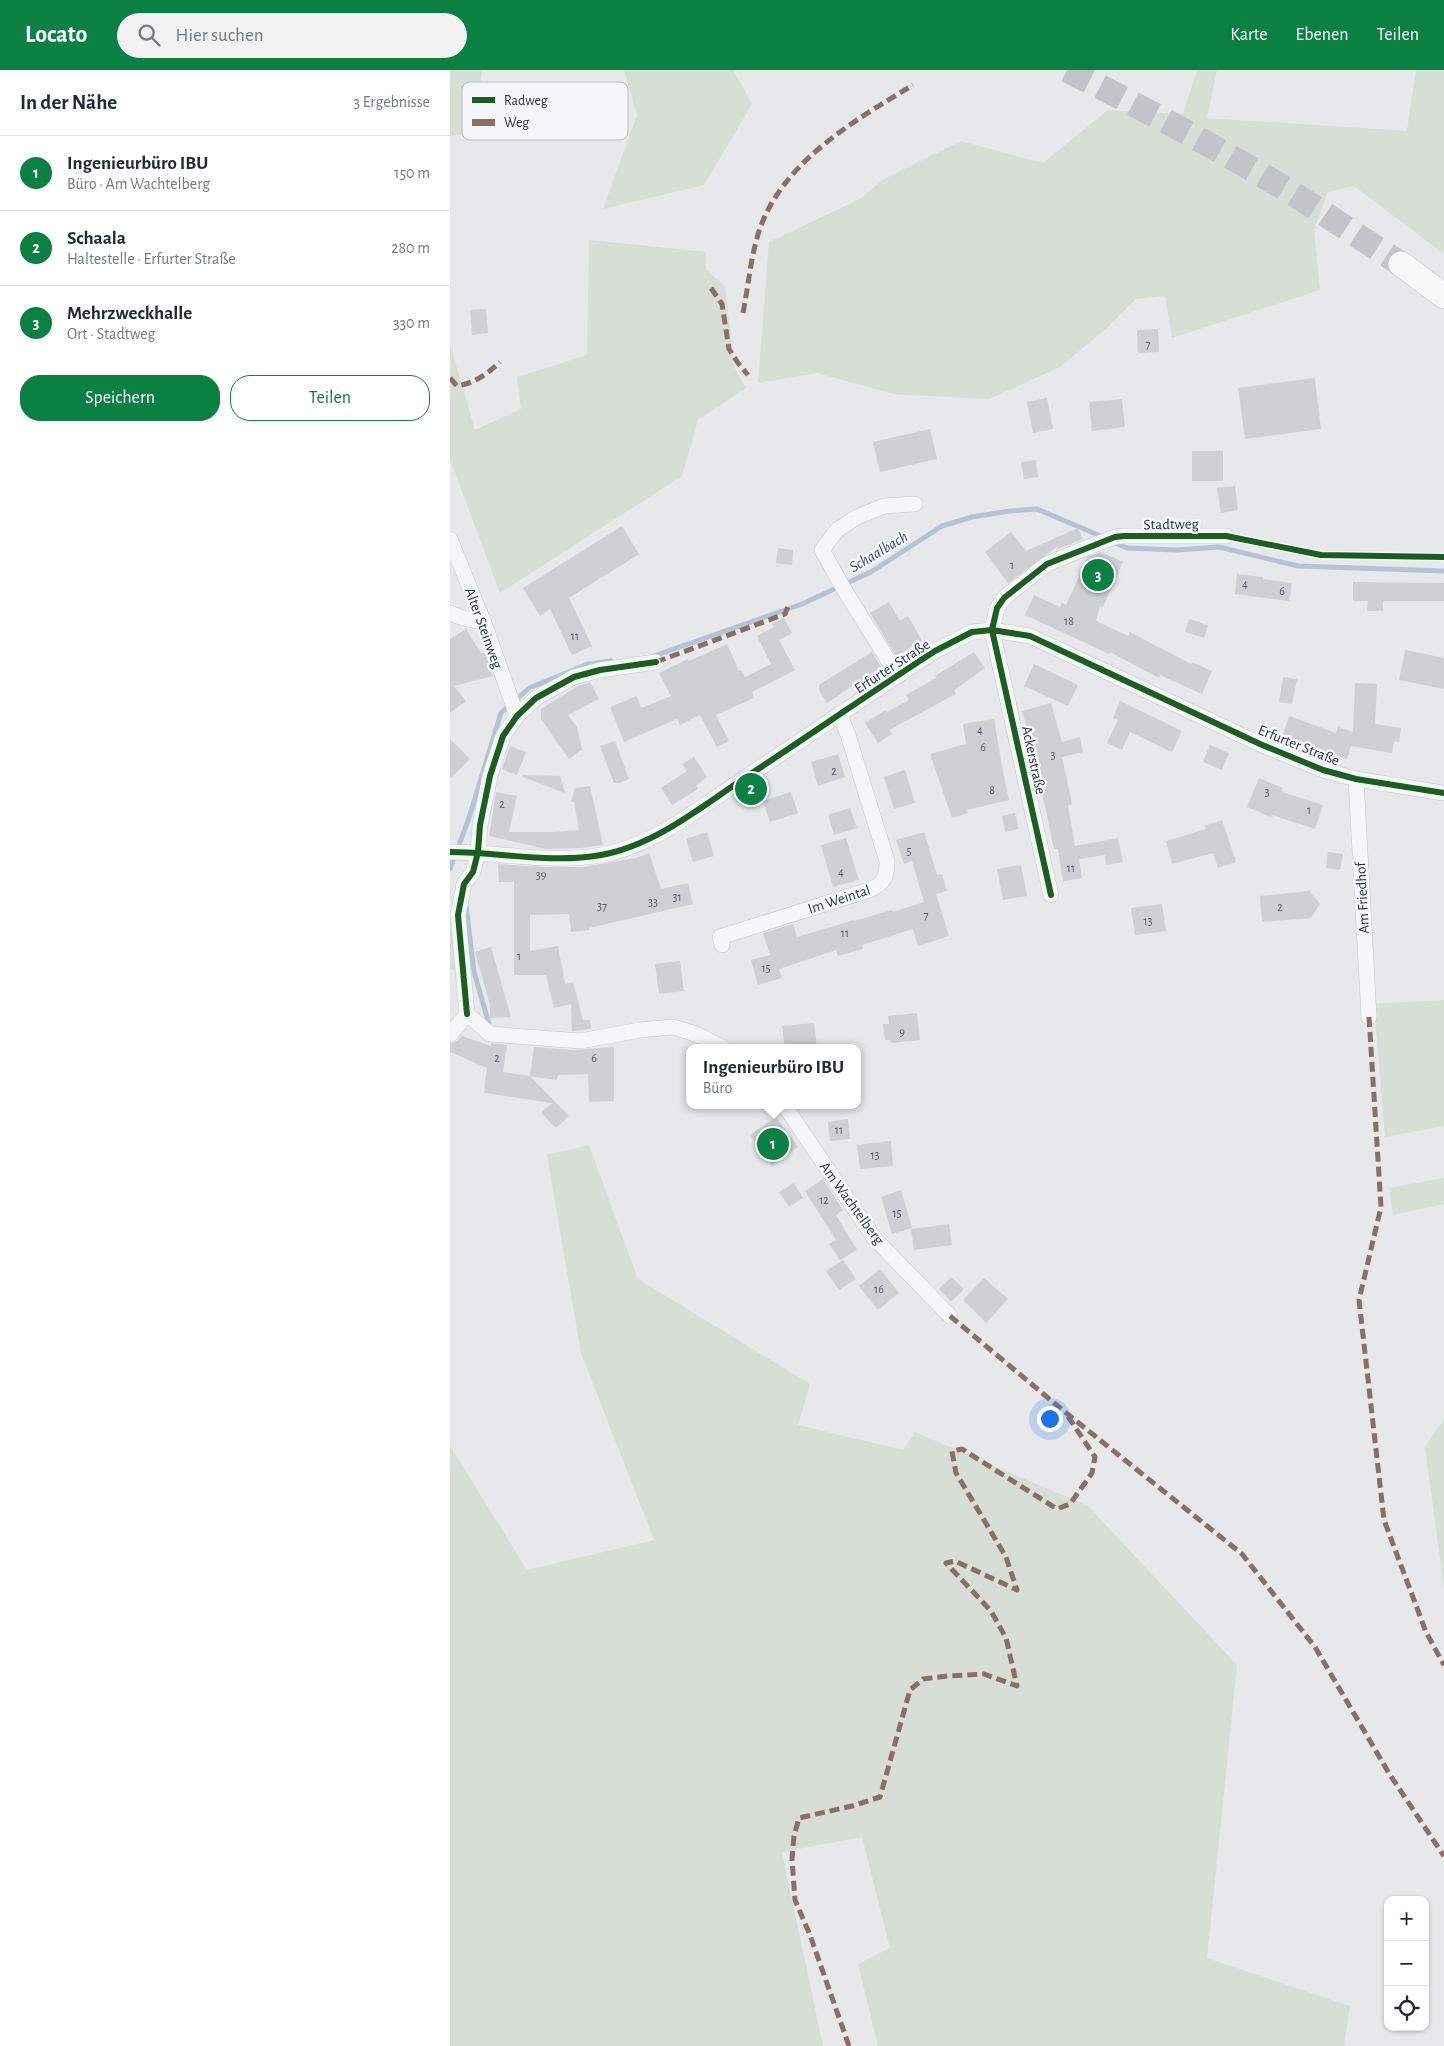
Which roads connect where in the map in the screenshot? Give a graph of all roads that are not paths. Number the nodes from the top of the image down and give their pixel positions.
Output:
1 (1400, 264) tunnel mouth
2 (1444, 296) edge
3 (915, 504) dead end
4 (1226, 536) dead end
5 (450, 539) edge
6 (450, 613) edge
7 (484, 623) junction
8 (992, 630) junction
9 (656, 662) dead end
10 (898, 676) junction
11 (515, 712) junction
12 (840, 715) junction
13 (1356, 779) junction
14 (1444, 793) edge
15 (464, 852) edge
16 (457, 886) edge
17 (1051, 895) dead end
18 (722, 945) dead end
19 (467, 1014) junction
20 (1369, 1017) dead end
21 (450, 1026) edge
22 (450, 1035) edge
23 (715, 1044) edge
24 (787, 1109) edge
25 (950, 1316) dead end

1 - 2 main road
3 - 10 street
4 - 8 street, Stadtweg
5 - 7 street, Alter Steinweg
6 - 7 street
7 - 11 street, Alter Steinweg
8 - 10 street, Erfurter Straße
8 - 13 street, Erfurter Straße
8 - 17 street, Ackerstraße
9 - 11 street
10 - 12 street, Erfurter Straße
11 - 15 street
12 - 15 street, Erfurter Straße
12 - 18 street, Im Weintal
13 - 14 street, Erfurter Straße
13 - 20 street, Am Friedhof
15 - 16 street
16 - 19 street
19 - 21 street
19 - 22 street
19 - 23 street
24 - 25 street, Am Wachtelberg

